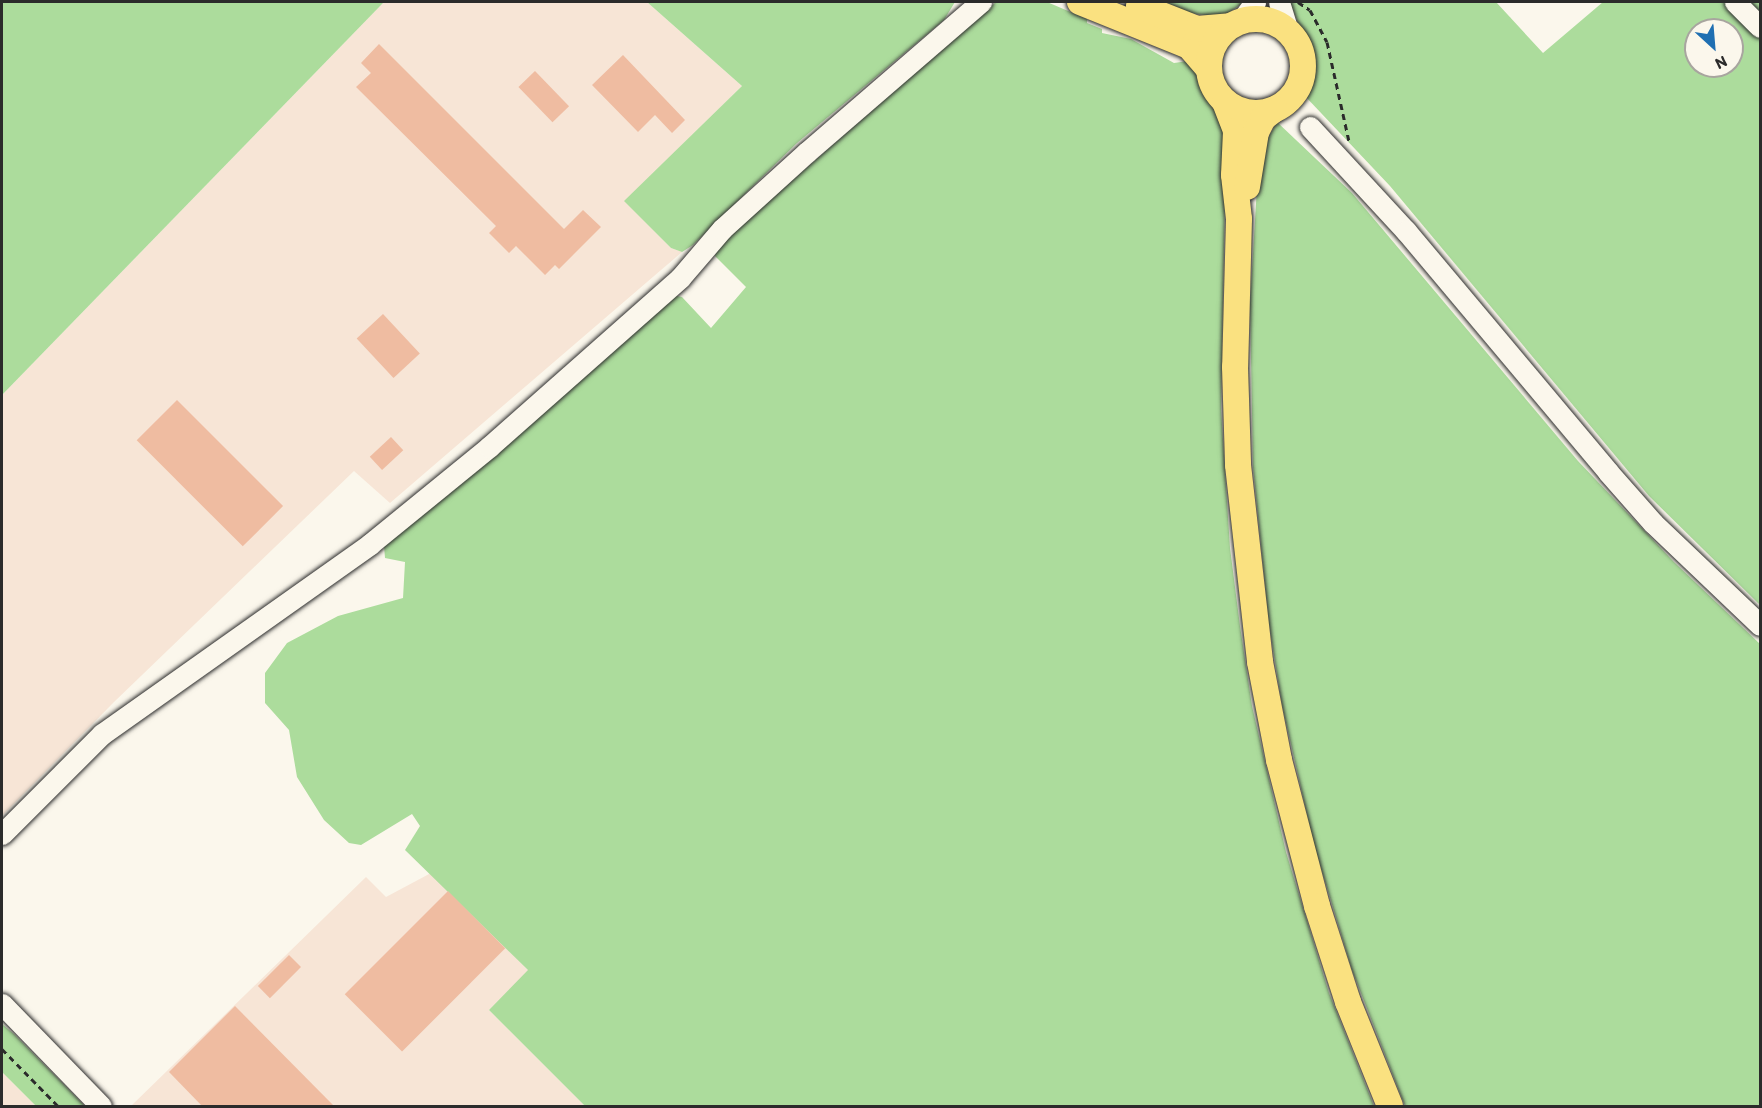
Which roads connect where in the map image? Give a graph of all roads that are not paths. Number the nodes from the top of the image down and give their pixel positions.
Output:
1 (981, 2) edge
2 (1080, 2) edge
3 (1128, 2) edge
4 (1279, 2) edge
5 (1736, 2) edge
6 (1242, 16) edge
7 (1761, 27) edge
8 (1288, 31) junction
9 (1208, 68) junction
10 (1225, 102) junction
11 (1275, 109) junction
12 (1310, 127) dead end
13 (1239, 219) junction
14 (1761, 625) edge
15 (2, 834) edge
16 (2, 1004) edge
17 (101, 1107) edge
18 (1390, 1107) edge

1 - 15 street
2 - 9 main road
3 - 6 main road
4 - 8 street
5 - 7 street
6 - 8 main road
6 - 9 main road
8 - 11 main road
9 - 10 main road
10 - 11 main road
10 - 13 main road
11 - 13 main road
12 - 14 street
13 - 18 main road
16 - 17 street

